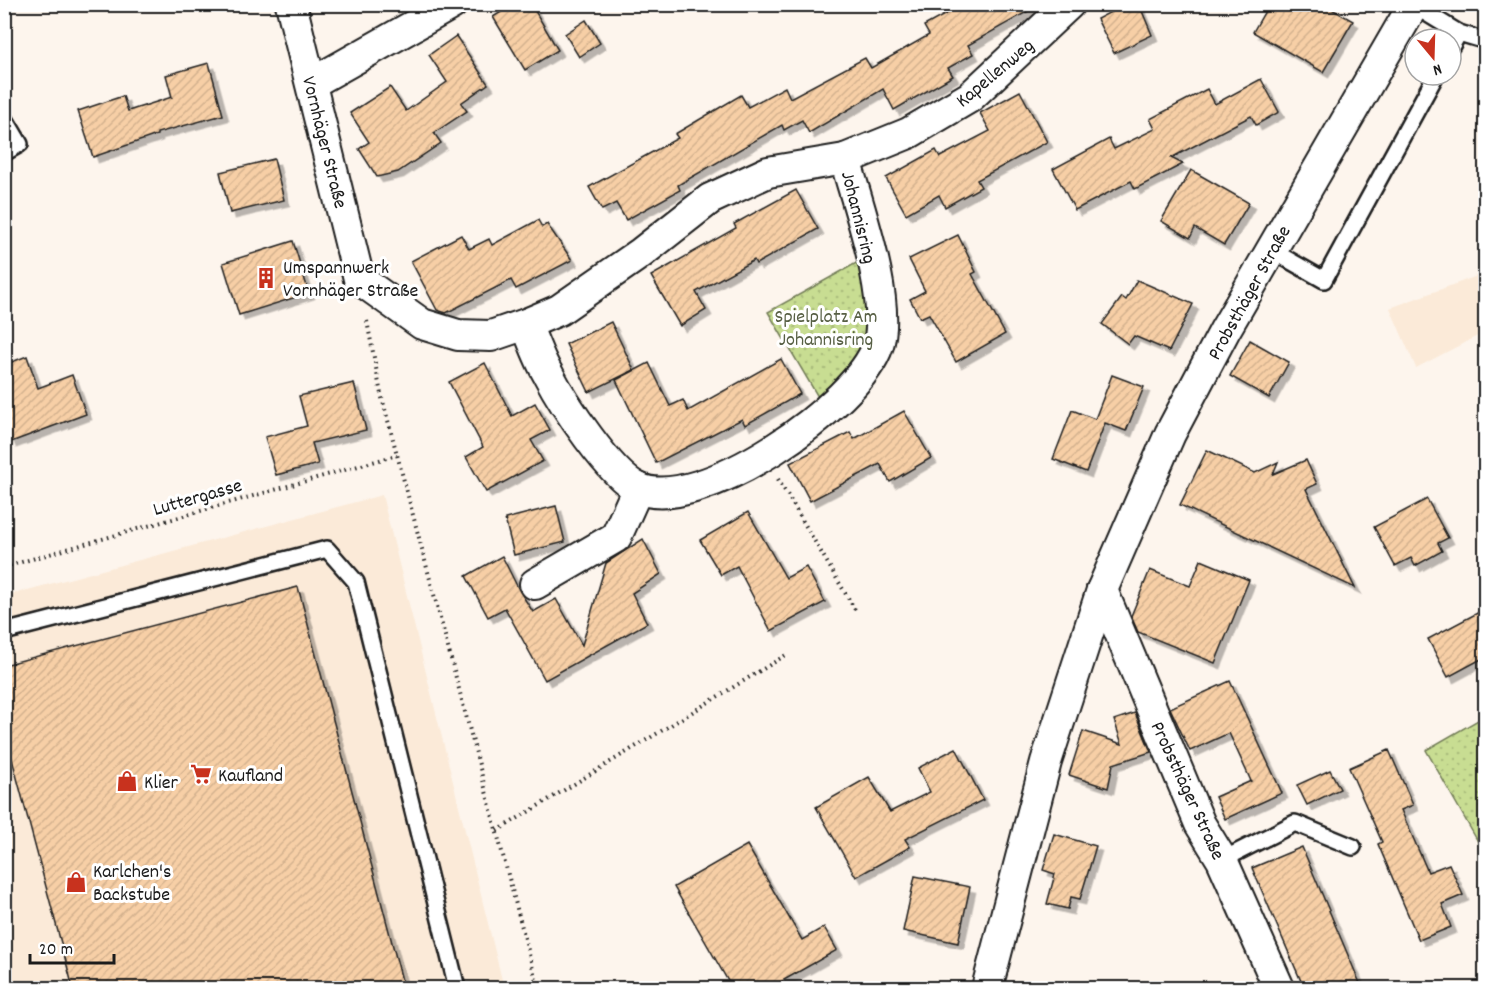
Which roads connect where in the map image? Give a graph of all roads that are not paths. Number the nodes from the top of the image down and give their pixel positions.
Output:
1 (291, 4) edge
2 (452, 4) edge
3 (1069, 4) edge
4 (1413, 5) edge
5 (1449, 27) edge
6 (1463, 34) edge
7 (1485, 41) edge
8 (312, 83) junction
9 (1429, 87) edge
10 (4, 117) edge
11 (4, 153) edge
12 (845, 159) junction
13 (1271, 250) junction
14 (359, 279) joint
15 (526, 324) junction
16 (638, 488) junction
17 (535, 584) dead end
18 (1102, 590) junction
19 (4, 632) edge
20 (1353, 847) dead end
21 (1222, 860) junction
22 (457, 988) edge
23 (987, 988) edge
24 (1279, 988) edge

1 - 8 street, Vornhäger Straße
2 - 8 street
3 - 12 street, Kapellenweg
4 - 5 lane
4 - 13 street, Probsthäger Straße
6 - 7 lane
8 - 14 street, Vornhäger Straße
9 - 13 lane
10 - 11 lane
12 - 15 street, Johannisring
12 - 16 street, Johannisring
13 - 18 street, Probsthäger Straße
14 - 15 street, Johannisring
15 - 16 street, Johannisring
16 - 17 street
18 - 21 street, Probsthäger Straße
18 - 23 street, Probsthäger Straße
19 - 22 lane
20 - 21 lane
21 - 24 street, Probsthäger Straße

